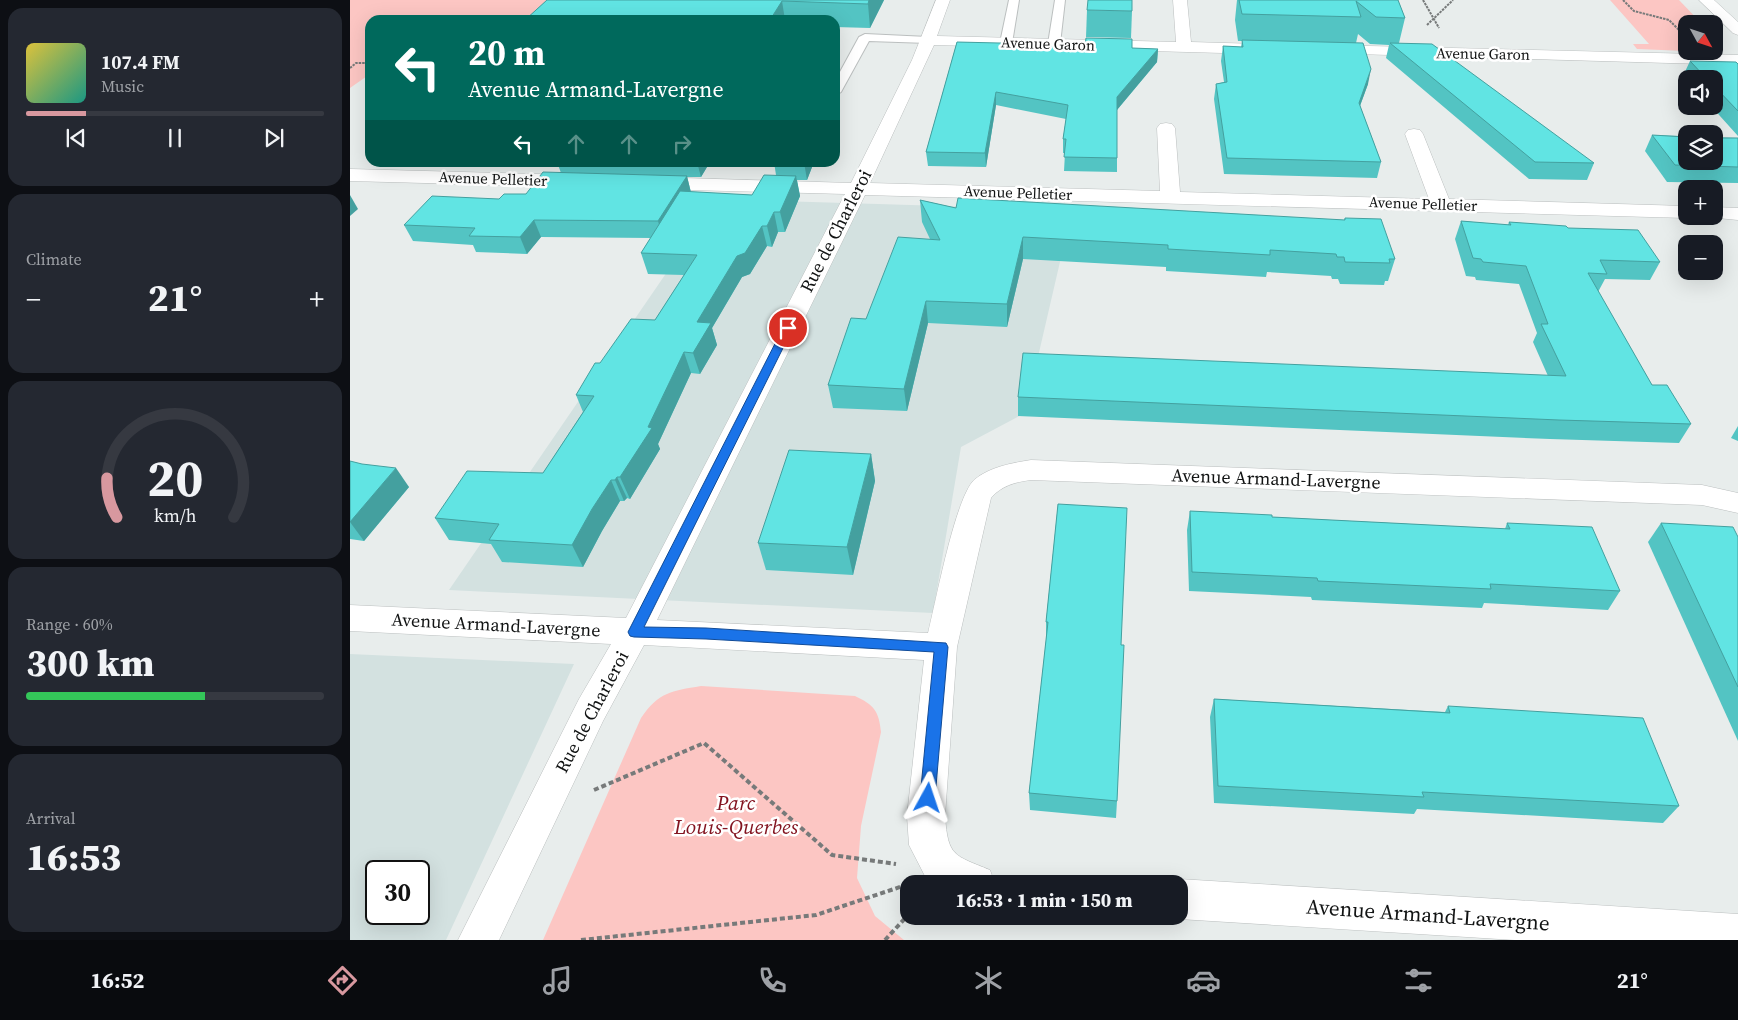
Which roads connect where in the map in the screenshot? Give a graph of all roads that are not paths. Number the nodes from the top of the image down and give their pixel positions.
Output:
1 (943, 0) edge
2 (1014, 0) edge
3 (1060, 0) edge
4 (1180, 0) edge
5 (1706, 0) edge
6 (1738, 30) edge
7 (928, 40) junction
8 (1006, 43) junction
9 (1054, 44) junction
10 (1184, 47) junction
11 (1274, 49) edge
12 (1314, 50) edge
13 (1738, 60) edge
14 (840, 83) edge
15 (1166, 128) dead end
16 (1414, 134) dead end
17 (350, 175) edge
18 (588, 182) edge
19 (628, 183) edge
20 (857, 189) junction
21 (1170, 197) junction
22 (1441, 204) junction
23 (1678, 212) edge
24 (1723, 213) edge
25 (1738, 214) edge
26 (1738, 503) edge
27 (350, 618) edge
28 (634, 632) junction
29 (941, 647) junction
30 (958, 875) edge
31 (1188, 900) edge
32 (1738, 934) edge
33 (478, 940) edge

1 - 7 street, Rue de Charleroi
2 - 8 lane
3 - 9 lane
4 - 10 street
5 - 6 street
7 - 8 street, Avenue Garon
7 - 14 lane
7 - 20 street, Rue de Charleroi
8 - 9 street, Avenue Garon
9 - 10 street, Avenue Garon
10 - 11 street, Avenue Garon
12 - 13 street, Avenue Garon
15 - 21 street
16 - 22 street
17 - 18 street, Avenue Pelletier
19 - 20 street, Avenue Pelletier
20 - 21 street, Avenue Pelletier
20 - 28 street, Rue de Charleroi
21 - 22 street, Avenue Pelletier
22 - 23 street, Avenue Pelletier
24 - 25 street
26 - 29 street, Avenue Armand-Lavergne
27 - 28 street, Avenue Armand-Lavergne
28 - 29 street, Avenue Armand-Lavergne
28 - 33 street, Rue de Charleroi
29 - 30 street, Avenue Armand-Lavergne
31 - 32 street, Avenue Armand-Lavergne

